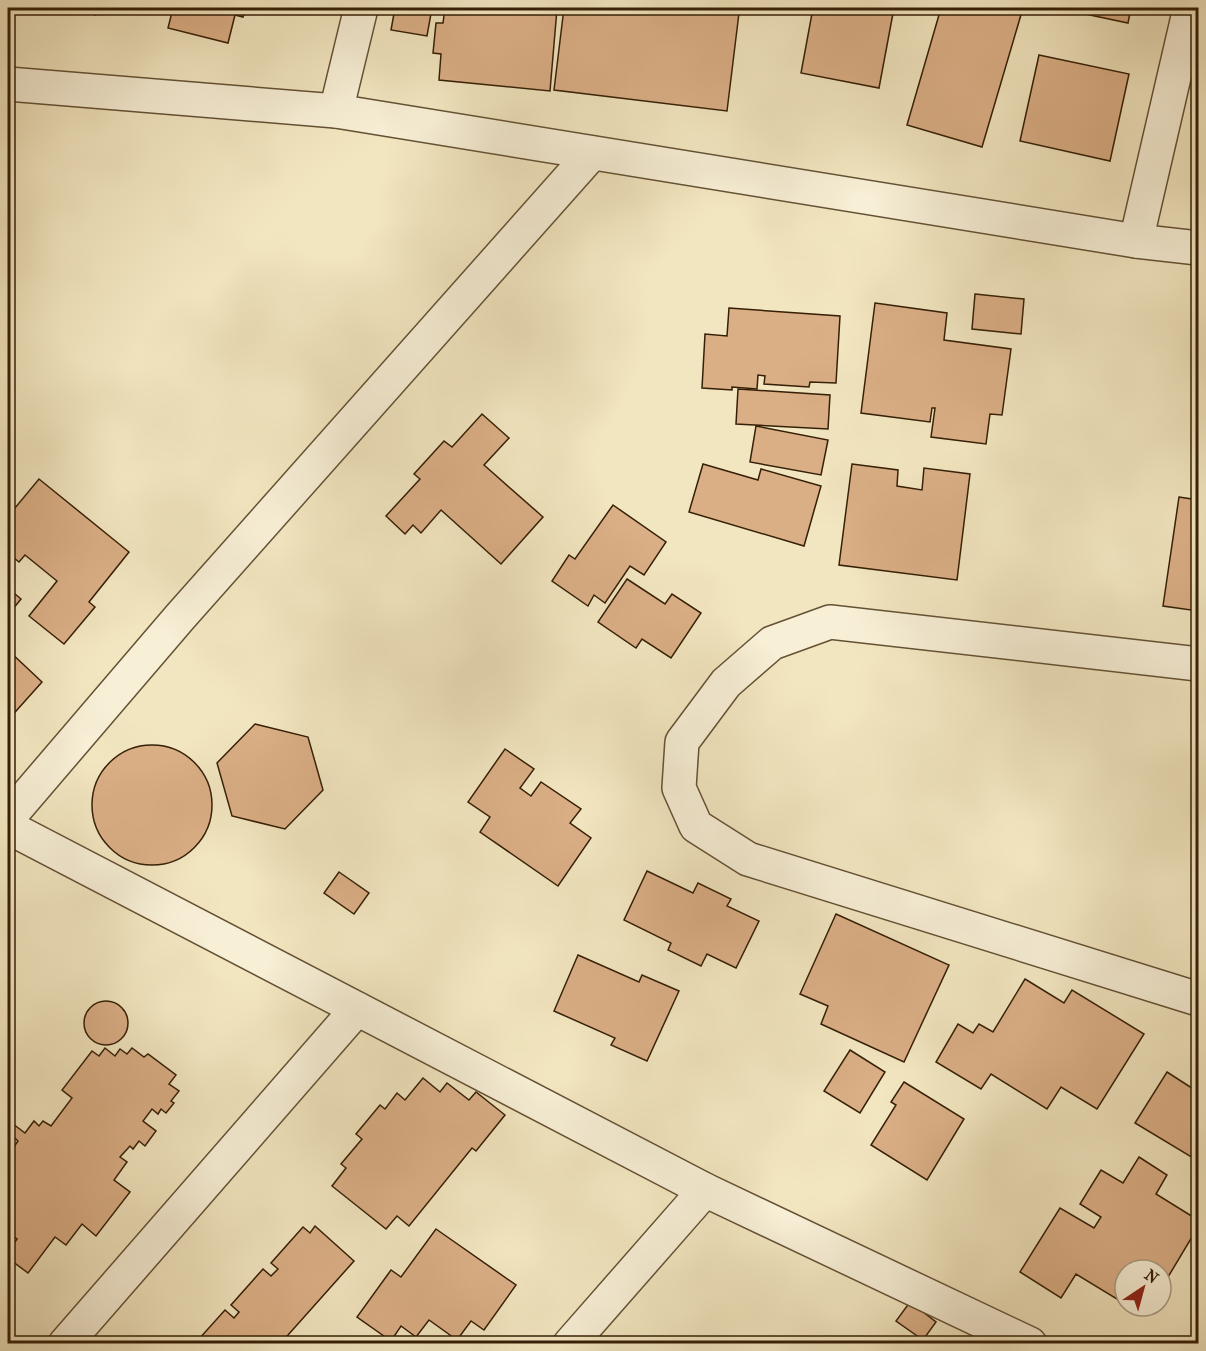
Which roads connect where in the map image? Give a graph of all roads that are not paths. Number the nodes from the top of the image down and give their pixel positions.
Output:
1 (361, 8) edge
2 (1190, 8) edge
3 (8, 84) edge
4 (336, 111) junction
5 (592, 153) junction
6 (1136, 241) junction
7 (1198, 248) edge
8 (1198, 664) edge
9 (8, 818) edge
10 (8, 827) edge
11 (1198, 999) edge
12 (357, 1010) junction
13 (705, 1190) junction
14 (65, 1344) edge
15 (570, 1344) edge
16 (1030, 1344) edge

1 - 4 street
2 - 6 street
3 - 4 street
4 - 5 street
5 - 6 street
5 - 9 street
6 - 7 street
8 - 11 street
10 - 12 street
12 - 13 street
12 - 14 street
13 - 15 street
13 - 16 street

